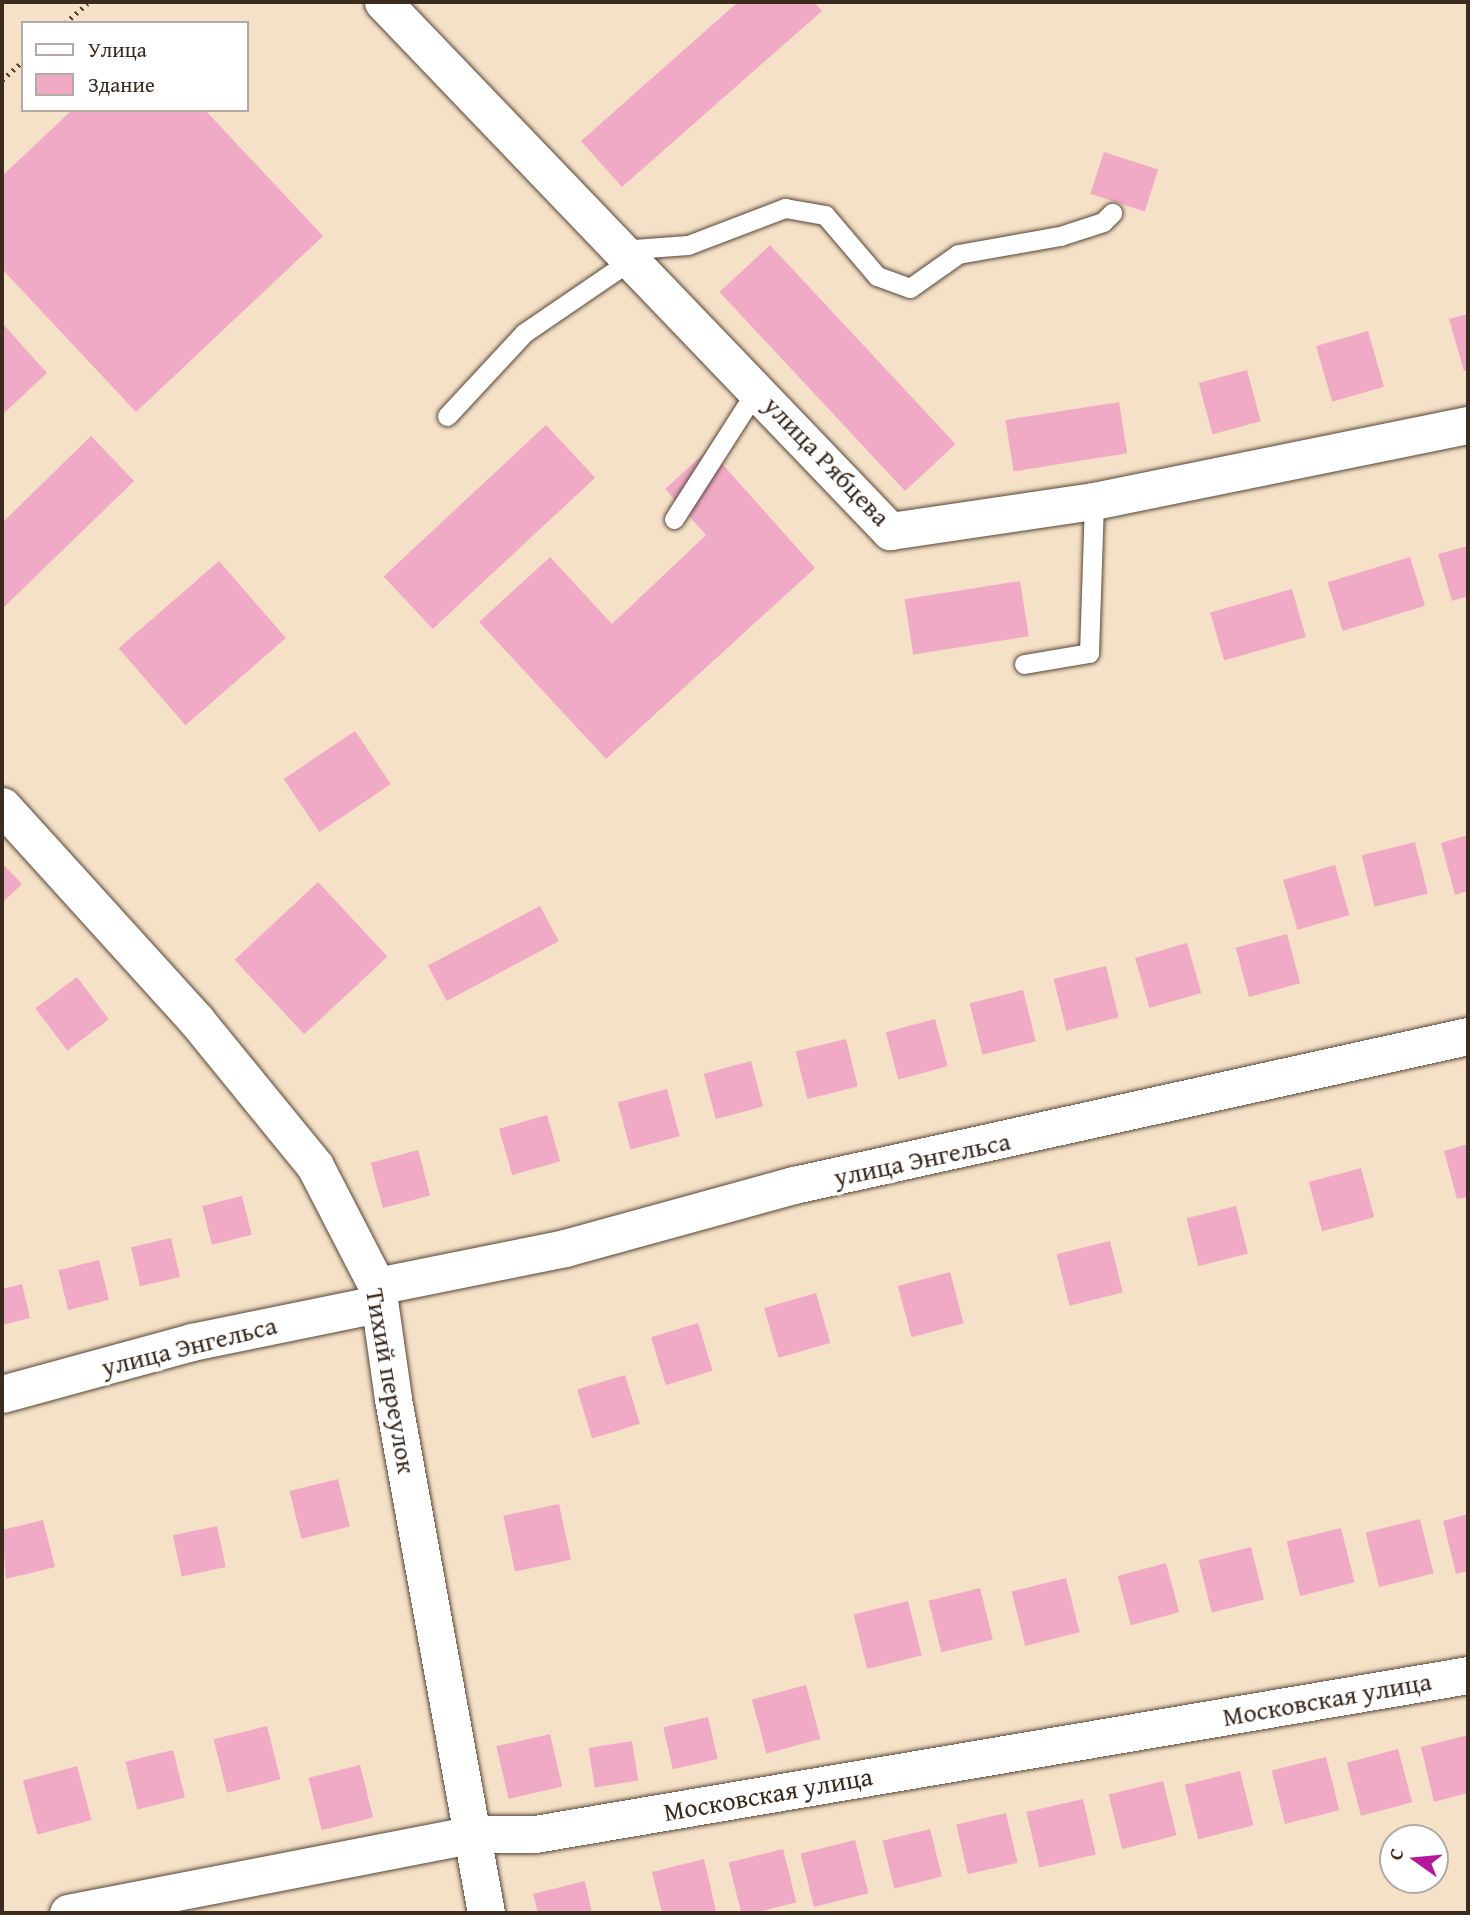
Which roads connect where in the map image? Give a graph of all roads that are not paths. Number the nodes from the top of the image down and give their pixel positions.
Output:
1 (383, 2) edge
2 (1112, 213) dead end
3 (626, 255) junction
4 (757, 389) junction
5 (447, 416) dead end
6 (1468, 425) edge
7 (1094, 500) junction
8 (674, 519) dead end
9 (1024, 664) dead end
10 (2, 806) edge
11 (1468, 1036) edge
12 (377, 1295) junction
13 (2, 1394) edge
14 (1468, 1675) edge
15 (474, 1835) junction
16 (68, 1913) edge
17 (486, 1913) edge

1 - 3 street, улица Рябцева
2 - 3 lane
3 - 4 street, улица Рябцева
3 - 5 lane
4 - 7 street, улица Рябцева
4 - 8 lane
6 - 7 street, улица Рябцева
7 - 9 lane
10 - 12 street, Тихий переулок
11 - 12 street, улица Энгельса
12 - 13 street, улица Энгельса
12 - 15 street, Тихий переулок
14 - 15 street, Московская улица
15 - 16 street, Московская улица
15 - 17 street, Тихий переулок

